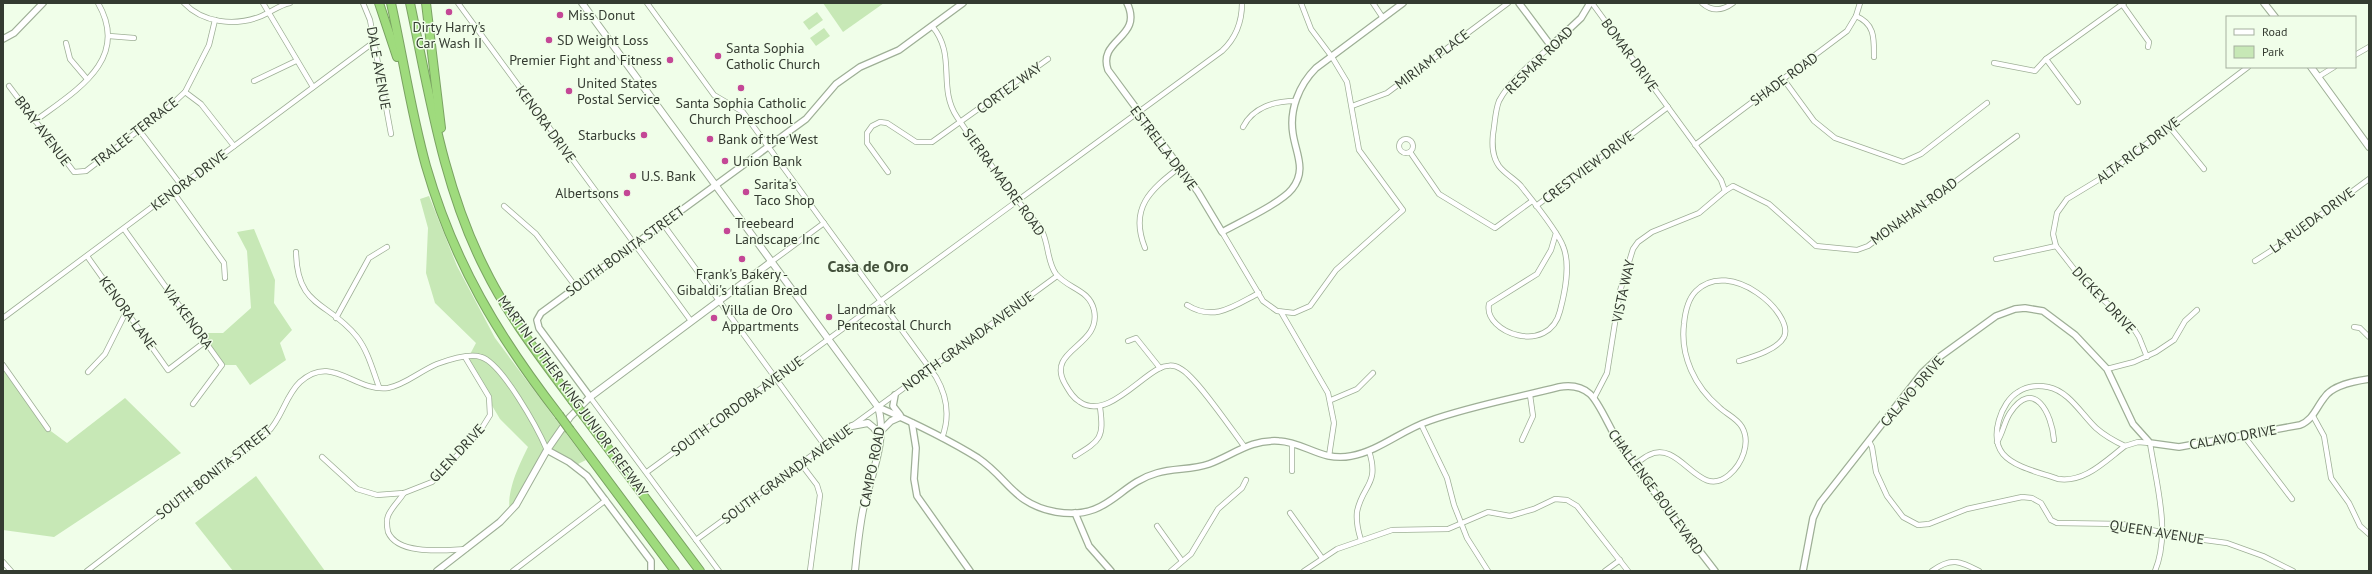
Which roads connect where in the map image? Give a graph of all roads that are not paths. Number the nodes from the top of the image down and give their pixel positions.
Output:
1 (43, 3) edge
2 (98, 3) edge
3 (184, 3) edge
4 (263, 3) edge
5 (290, 3) edge
6 (362, 3) edge
7 (379, 3) edge
8 (391, 3) edge
9 (410, 3) edge
10 (426, 3) edge
11 (458, 3) edge
12 (582, 3) edge
13 (647, 3) edge
14 (963, 3) edge
15 (1127, 3) edge
16 (1242, 3) edge
17 (1302, 3) edge
18 (1373, 3) edge
19 (1403, 3) edge
20 (1508, 3) edge
21 (1519, 3) edge
22 (1591, 3) edge
23 (1702, 3) edge
24 (1733, 3) edge
25 (1860, 3) edge
26 (2264, 3) edge
27 (2123, 4) edge
28 (269, 13) junction
29 (1856, 16) junction
30 (2274, 16) edge
31 (1383, 18) junction
32 (215, 20) junction
33 (932, 26) junction
34 (109, 36) junction
35 (134, 38) dead end
36 (3, 39) edge
37 (374, 42) junction
38 (66, 43) dead end
39 (1551, 46) junction
40 (2148, 47) dead end
41 (2369, 47) edge
42 (2356, 54) edge
43 (1332, 57) junction
44 (1874, 57) dead end
45 (1048, 59) dead end
46 (2046, 59) junction
47 (296, 61) junction
48 (1994, 63) dead end
49 (2247, 68) edge
50 (2312, 68) edge
51 (2332, 68) edge
52 (2318, 76) junction
53 (87, 78) junction
54 (1784, 80) junction
55 (254, 82) dead end
56 (9, 86) dead end
57 (313, 87) junction
58 (185, 92) junction
59 (408, 94) junction
60 (1295, 101) junction
61 (1987, 102) dead end
62 (2078, 102) dead end
63 (1352, 106) junction
64 (1668, 107) junction
65 (1138, 113) junction
66 (35, 121) junction
67 (961, 122) junction
68 (2169, 126) junction
69 (1243, 127) dead end
70 (139, 130) junction
71 (391, 134) dead end
72 (2017, 136) dead end
73 (1695, 145) junction
74 (234, 146) junction
75 (768, 147) junction
76 (2369, 147) edge
77 (1410, 152) dead end
78 (445, 159) junction
79 (1180, 167) junction
80 (2204, 170) dead end
81 (888, 172) dead end
82 (78, 174) joint
83 (2369, 179) edge
84 (181, 185) junction
85 (715, 185) junction
86 (1725, 191) junction
87 (173, 192) junction
88 (1018, 200) junction
89 (1532, 201) junction
90 (504, 206) dead end
91 (1536, 206) junction
92 (824, 223) junction
93 (663, 224) junction
94 (124, 229) junction
95 (1222, 232) junction
96 (1556, 233) junction
97 (634, 245) junction
98 (2056, 246) junction
99 (387, 247) dead end
100 (1145, 248) dead end
101 (296, 252) dead end
102 (87, 256) junction
103 (1996, 259) dead end
104 (2255, 261) dead end
105 (771, 262) junction
106 (1057, 276) junction
107 (225, 278) dead end
108 (576, 287) junction
109 (1259, 293) junction
110 (718, 300) junction
111 (881, 301) junction
112 (1187, 305) dead end
113 (127, 310) junction
114 (2197, 310) dead end
115 (1281, 312) junction
116 (3, 318) edge
117 (336, 318) junction
118 (691, 321) junction
119 (2354, 327) dead end
120 (2369, 338) edge
121 (828, 339) junction
122 (206, 341) junction
123 (1128, 341) dead end
124 (465, 357) junction
125 (2147, 357) junction
126 (1739, 361) dead end
127 (3, 365) edge
128 (1160, 368) junction
129 (930, 369) junction
130 (2107, 369) junction
131 (88, 372) dead end
132 (1373, 373) dead end
133 (775, 378) junction
134 (2369, 379) edge
135 (379, 387) junction
136 (895, 395) junction
137 (1530, 395) junction
138 (590, 397) junction
139 (1594, 398) junction
140 (1331, 400) junction
141 (193, 404) dead end
142 (878, 407) junction
143 (1100, 407) junction
144 (2313, 416) junction
145 (902, 418) junction
146 (912, 423) junction
147 (1421, 424) junction
148 (852, 426) junction
149 (48, 429) dead end
150 (880, 434) junction
151 (2244, 436) junction
152 (942, 438) junction
153 (1522, 440) dead end
154 (2054, 440) dead end
155 (1869, 441) junction
156 (1997, 442) junction
157 (2150, 443) junction
158 (1292, 444) junction
159 (825, 446) junction
160 (1244, 446) junction
161 (2125, 446) junction
162 (547, 450) junction
163 (1369, 451) junction
164 (1075, 456) dead end
165 (1329, 456) junction
166 (322, 457) dead end
167 (801, 464) junction
168 (1634, 466) junction
169 (1292, 470) dead end
170 (647, 472) junction
171 (1246, 480) dead end
172 (404, 493) junction
173 (2292, 499) dead end
174 (606, 500) junction
175 (1075, 513) junction
176 (1290, 513) dead end
177 (1461, 524) junction
178 (1157, 526) dead end
179 (2162, 531) junction
180 (2369, 534) edge
181 (696, 540) junction
182 (1361, 540) junction
183 (466, 548) junction
184 (1322, 558) junction
185 (1620, 560) junction
186 (1182, 561) junction
187 (3, 562) edge
188 (652, 570) edge
189 (11, 571) edge
190 (87, 571) edge
191 (437, 571) edge
192 (513, 571) edge
193 (675, 571) edge
194 (700, 571) edge
195 (719, 571) edge
196 (810, 571) edge
197 (855, 571) edge
198 (970, 571) edge
199 (1111, 571) edge
200 (1171, 571) edge
201 (1304, 571) edge
202 (1488, 571) edge
203 (1605, 571) edge
204 (1628, 571) edge
205 (1715, 571) edge
206 (1803, 571) edge
207 (1932, 571) edge
208 (1979, 571) edge
209 (2155, 571) edge
210 (2293, 571) edge

1 - 36 street
2 - 34 street
3 - 32 street
4 - 28 street
5 - 28 street
6 - 37 street, DALE AVENUE
7 - 59 highway
8 - 59 highway, MARTIN LUTHER KING JUNIOR FREEWAY
9 - 78 highway, MARTIN LUTHER KING JUNIOR FREEWAY
10 - 78 highway
11 - 97 street, KENORA DRIVE
12 - 85 main road, CAMPO ROAD
13 - 75 street
14 - 33 street, SOUTH BONITA STREET
15 - 65 street, ESTRELLA DRIVE
16 - 65 street, SOUTH CORDOBA AVENUE
17 - 43 street
18 - 31 street
19 - 31 street
20 - 63 street, MIRIAM PLACE
21 - 39 street
22 - 39 street, RESMAR ROAD
22 - 64 street, BOMAR DRIVE
23 - 24 street
25 - 29 street, SHADE ROAD
26 - 30 main road
27 - 40 street
27 - 46 street
28 - 32 street
28 - 47 street
29 - 44 street
29 - 54 street, SHADE ROAD
31 - 43 street
32 - 58 street, TRALEE TERRACE
33 - 67 street, SIERRA MADRE ROAD
33 - 75 street, SOUTH BONITA STREET
34 - 35 street
34 - 53 street
37 - 57 street, KENORA DRIVE
37 - 71 street, DALE AVENUE
38 - 53 street
39 - 89 street, RESMAR ROAD
41 - 42 street
43 - 60 street
43 - 63 street
45 - 67 street, CORTEZ WAY
46 - 48 street
46 - 62 street
47 - 55 street
47 - 57 street
49 - 68 street, ALTA RICA DRIVE
50 - 52 main road
51 - 52 street
52 - 76 main road
53 - 66 street
54 - 61 street
54 - 73 street, SHADE ROAD
56 - 66 street, BRAY AVENUE
57 - 74 street, KENORA DRIVE
58 - 70 street, TRALEE TERRACE
58 - 74 street
59 - 193 highway, MARTIN LUTHER KING JUNIOR FREEWAY, bridge
60 - 69 street
60 - 95 street
63 - 115 street
64 - 73 street
64 - 91 street, CRESTVIEW DRIVE
65 - 79 street, ESTRELLA DRIVE
65 - 88 street, SOUTH CORDOBA AVENUE
66 - 82 street, BRAY AVENUE
67 - 81 street, CORTEZ WAY
67 - 88 street, SIERRA MADRE ROAD
68 - 80 street
68 - 98 street, ALTA RICA DRIVE
70 - 82 street, TRALEE TERRACE
70 - 84 street
72 - 86 street, MONAHAN ROAD
73 - 86 street
74 - 84 street, KENORA DRIVE
75 - 85 street, SOUTH BONITA STREET
75 - 92 street
77 - 89 street
78 - 194 highway, MARTIN LUTHER KING JUNIOR FREEWAY, bridge
79 - 95 street, ESTRELLA DRIVE
79 - 100 street
83 - 104 street, LA RUEDA DRIVE
84 - 87 street, KENORA DRIVE
85 - 93 street, SOUTH BONITA STREET
85 - 105 main road, CAMPO ROAD
86 - 139 street, VISTA WAY
87 - 94 street, KENORA DRIVE
87 - 107 street
88 - 106 street, SIERRA MADRE ROAD
88 - 111 street, SOUTH CORDOBA AVENUE
89 - 91 street, RESMAR ROAD
90 - 108 street
91 - 96 street, CRESTVIEW DRIVE
92 - 105 street
92 - 111 street
93 - 97 street, SOUTH BONITA STREET
93 - 110 street
94 - 102 street, KENORA DRIVE
94 - 122 street, VIA KENORA
95 - 109 street, ESTRELLA DRIVE
96 - 96 street, CRESTVIEW DRIVE
97 - 108 street, SOUTH BONITA STREET
97 - 118 street, KENORA DRIVE
98 - 103 street
98 - 125 street, DICKEY DRIVE
99 - 117 street
101 - 117 street
102 - 113 street, KENORA LANE
102 - 116 street, KENORA DRIVE
105 - 110 main road
105 - 121 main road, CAMPO ROAD
106 - 129 street, NORTH GRANADA AVENUE
106 - 143 street
108 - 138 street, SOUTH BONITA STREET
109 - 112 street
109 - 115 street, ESTRELLA DRIVE
110 - 118 main road
110 - 133 street
111 - 121 street, SOUTH CORDOBA AVENUE
111 - 129 street
113 - 122 street, KENORA LANE
113 - 131 street
114 - 125 street
115 - 140 street
117 - 135 street
118 - 138 main road
119 - 120 street
121 - 133 street, SOUTH CORDOBA AVENUE
121 - 142 main road, CAMPO ROAD
122 - 141 street, VIA KENORA
123 - 128 street
124 - 135 street, SOUTH BONITA STREET
124 - 162 street, SOUTH BONITA STREET
124 - 172 street, GLEN DRIVE
125 - 130 street
126 - 168 street
127 - 149 street
128 - 143 street
128 - 160 street
129 - 136 street, NORTH GRANADA AVENUE
129 - 152 street
130 - 155 street, CALAVO DRIVE
130 - 157 street, CALAVO DRIVE
132 - 140 street
133 - 159 street
133 - 170 street, SOUTH CORDOBA AVENUE
134 - 144 street
135 - 190 street, SOUTH BONITA STREET
136 - 142 street, NORTH GRANADA AVENUE
136 - 145 street
137 - 139 street
137 - 147 street
137 - 153 street
138 - 162 main road
138 - 170 street
139 - 168 street, CHALLENGE BOULEVARD
140 - 165 street
142 - 145 street
142 - 148 street, SOUTH GRANADA AVENUE
142 - 150 main road, CAMPO ROAD
143 - 164 street
144 - 151 street, CALAVO DRIVE
144 - 180 street
145 - 146 street
145 - 150 main road
146 - 152 street
146 - 198 street
147 - 163 street
147 - 177 street
148 - 150 main road
148 - 159 street, SOUTH GRANADA AVENUE
150 - 197 main road, CAMPO ROAD
151 - 157 street, CALAVO DRIVE
151 - 173 street
152 - 175 street
154 - 156 street
155 - 179 street, QUEEN AVENUE
155 - 206 street, CALAVO DRIVE
156 - 161 street
156 - 161 street
157 - 161 street
157 - 179 street
158 - 160 street
158 - 165 street
158 - 169 street
159 - 167 street, SOUTH GRANADA AVENUE
160 - 175 street
162 - 174 street
162 - 183 main road
163 - 165 street
163 - 182 street
166 - 172 street, GLEN DRIVE
167 - 181 street, SOUTH GRANADA AVENUE
167 - 196 street
168 - 205 street, CHALLENGE BOULEVARD
170 - 181 street
171 - 186 street
172 - 183 street
174 - 188 street
174 - 192 street
175 - 199 street
176 - 184 street
177 - 182 street
177 - 185 street
177 - 202 street
178 - 186 street
179 - 209 street
179 - 210 street, QUEEN AVENUE
181 - 195 street
182 - 184 street
183 - 191 main road
184 - 201 street
185 - 203 street
185 - 204 street
186 - 200 street
187 - 189 street
207 - 208 street

